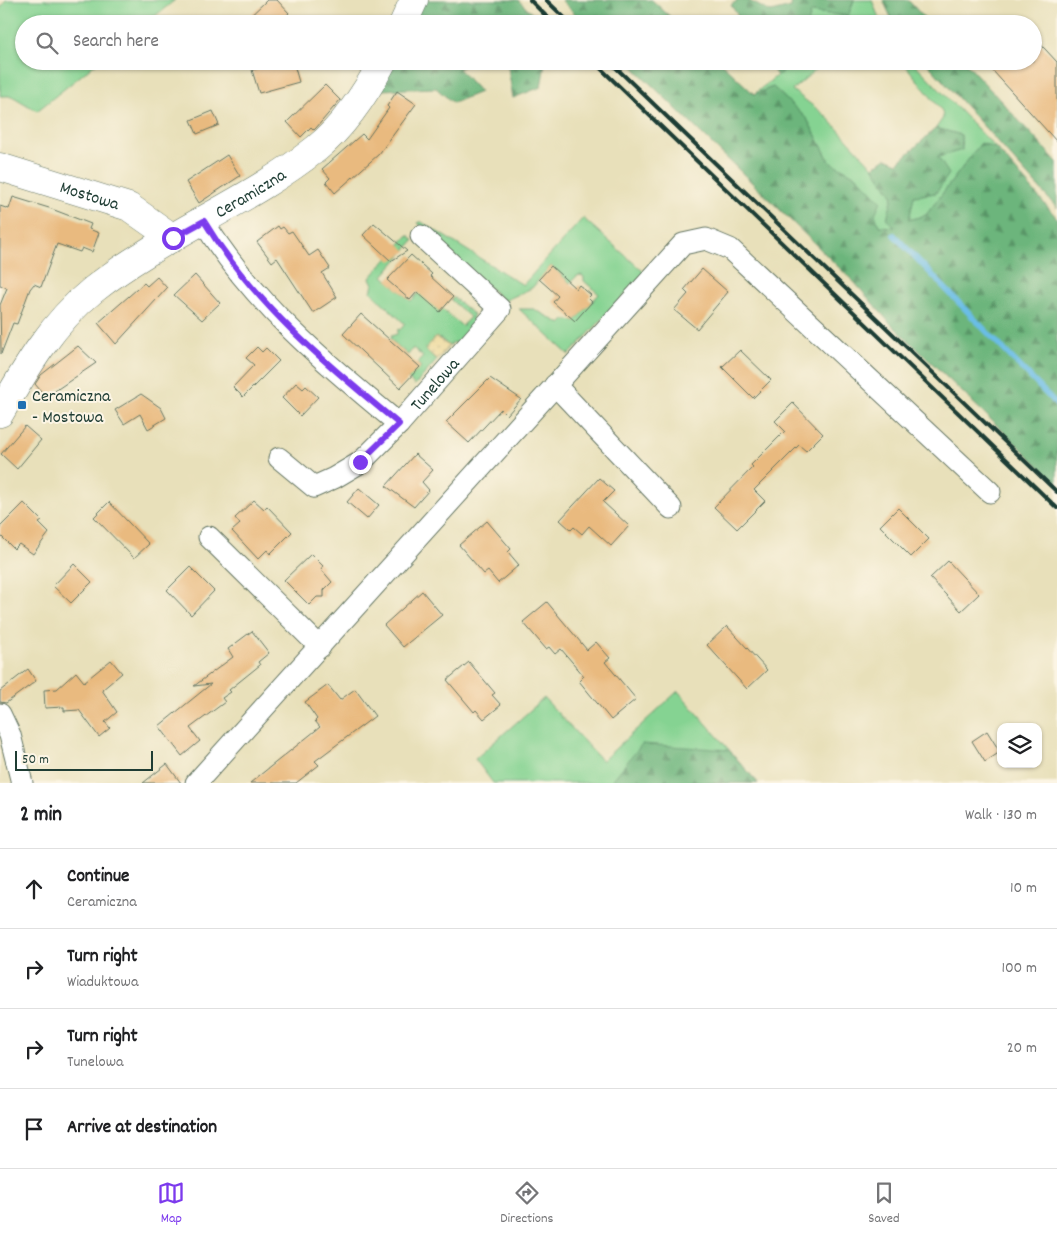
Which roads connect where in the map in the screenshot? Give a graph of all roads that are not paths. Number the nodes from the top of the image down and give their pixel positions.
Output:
1 (414, 0) edge
2 (407, 15) edge
3 (378, 70) edge
4 (0, 166) edge
5 (204, 221) junction
6 (421, 236) dead end
7 (173, 238) junction
8 (556, 384) junction
9 (0, 413) edge
10 (399, 424) junction
11 (279, 458) dead end
12 (990, 492) dead end
13 (671, 508) dead end
14 (209, 537) dead end
15 (320, 647) junction
16 (0, 714) edge
17 (201, 781) edge
18 (22, 783) edge

1 - 2 street
3 - 5 street, Ceramiczna
4 - 7 street, Mostowa
5 - 7 street, Ceramiczna
5 - 10 street
6 - 10 street, Tunelowa
7 - 9 street, Ceramiczna
8 - 12 street
8 - 13 street
8 - 15 street
10 - 11 street, Tunelowa
14 - 15 street
15 - 17 street
16 - 18 street

